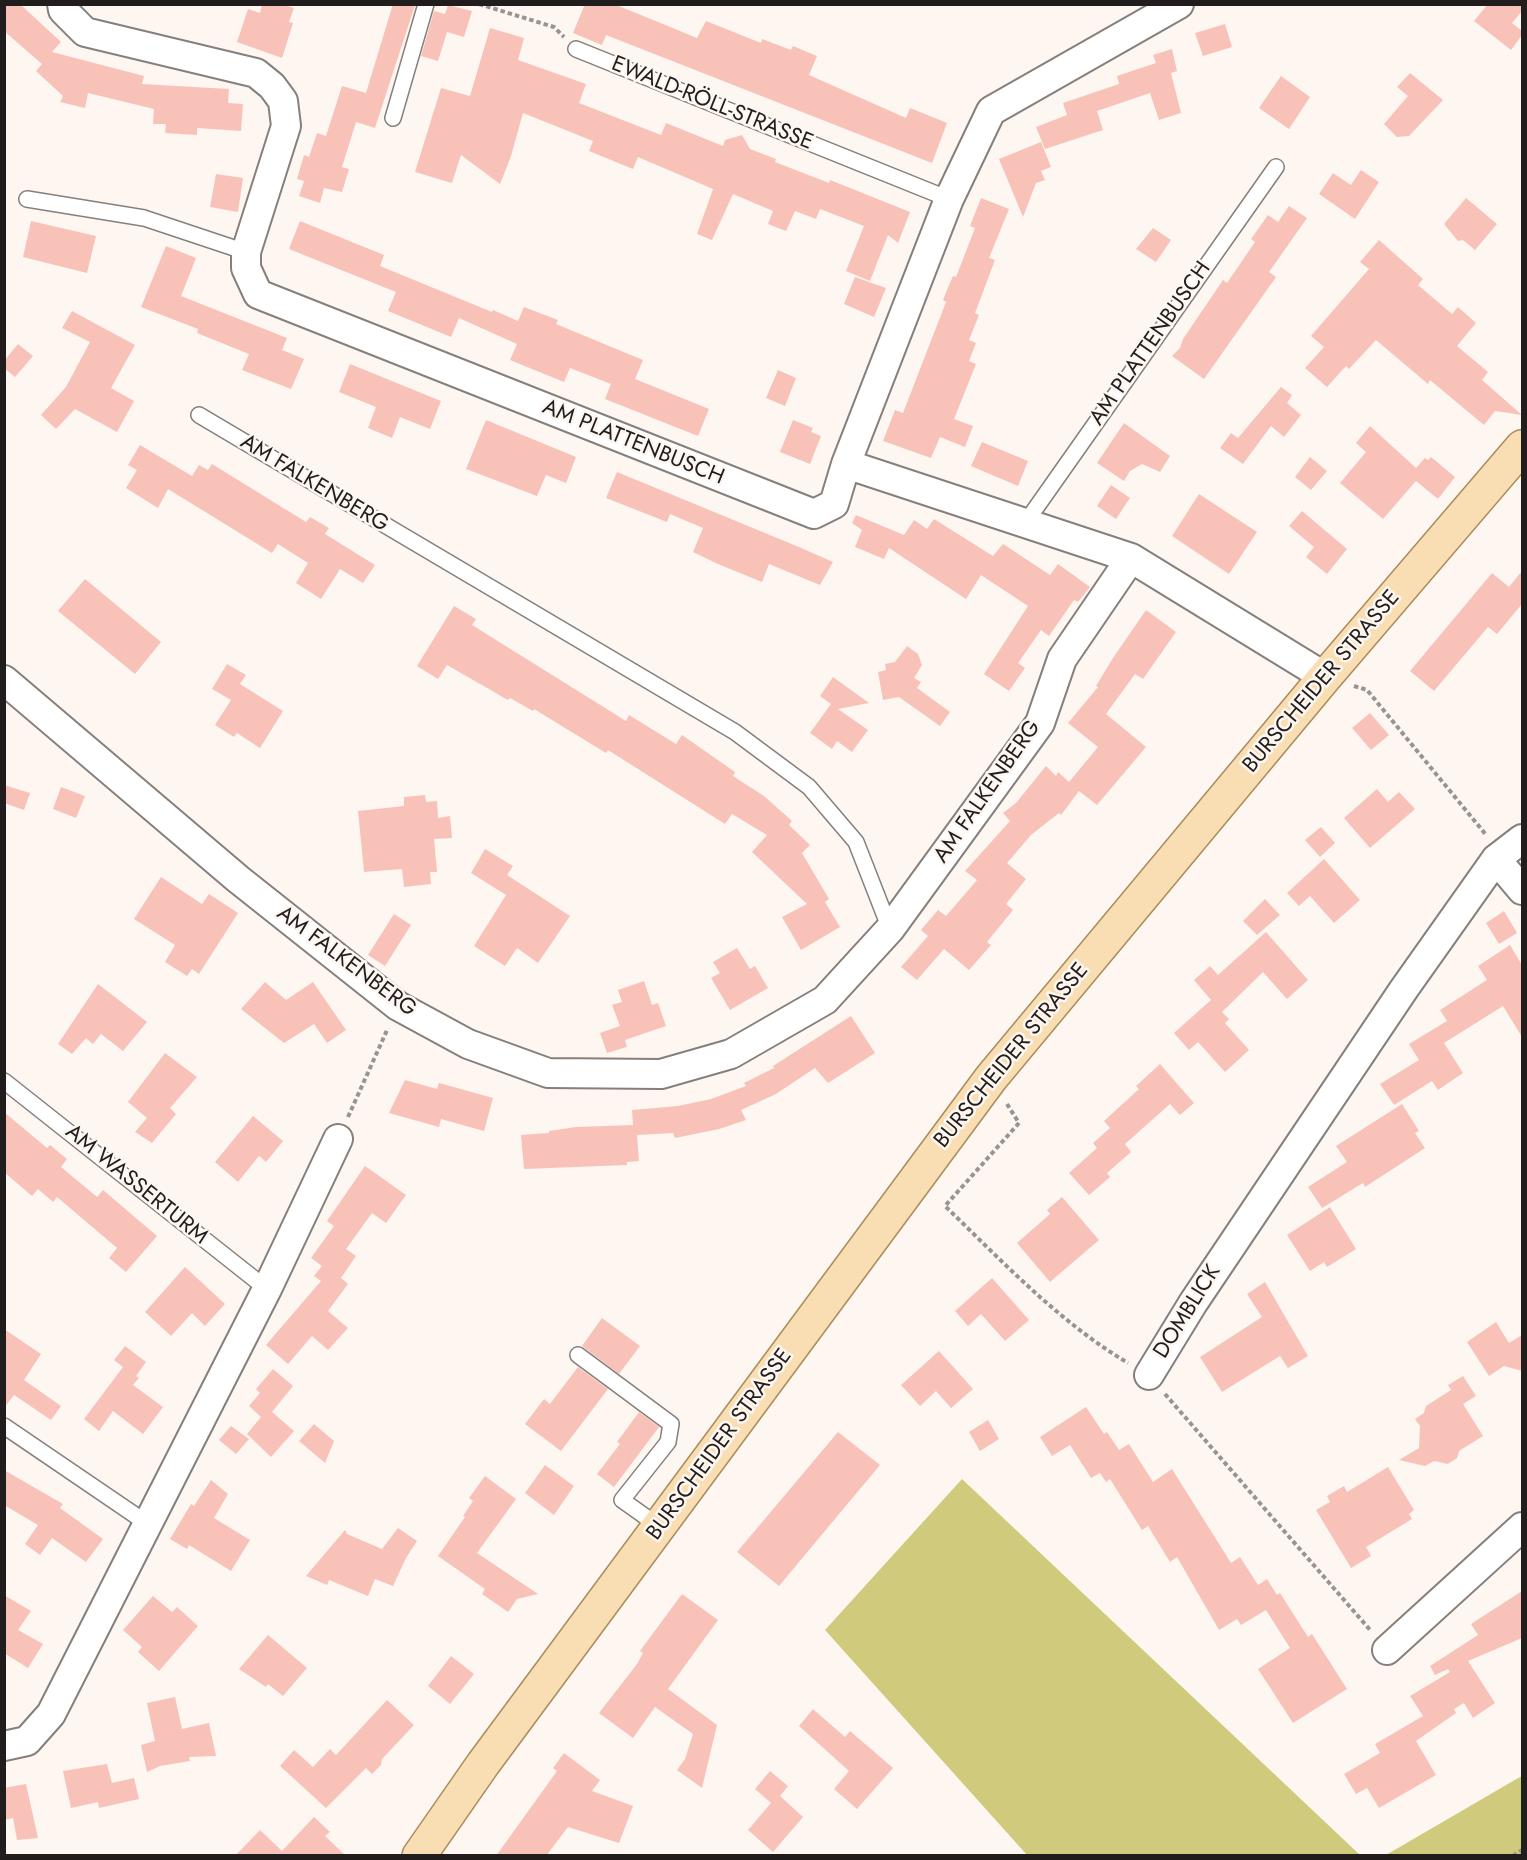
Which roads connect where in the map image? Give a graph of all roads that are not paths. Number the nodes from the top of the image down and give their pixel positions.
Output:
1 (62, 4) edge
2 (426, 4) edge
3 (1179, 4) edge
4 (576, 49) road end
5 (393, 118) dead end
6 (1276, 167) dead end
7 (27, 199) dead end
8 (949, 199) junction
9 (246, 252) junction
10 (199, 415) dead end
11 (1522, 447) edge
12 (846, 464) junction
13 (1026, 522) junction
14 (1131, 558) junction
15 (1325, 677) junction
16 (4, 680) edge
17 (1522, 839) edge
18 (1496, 859) junction
19 (1522, 890) edge
20 (890, 929) junction
21 (4, 1081) edge
22 (338, 1139) road end
23 (267, 1289) junction
24 (578, 1355) dead end
25 (1149, 1375) road end
26 (4, 1426) edge
27 (148, 1524) junction
28 (660, 1527) junction
29 (1522, 1527) edge
30 (1387, 1650) road end
31 (4, 1746) edge
32 (419, 1856) edge

1 - 9 street, AM PLATTENBUSCH
2 - 5 lane
3 - 8 street
4 - 8 lane, EWALD-RÖLL-STRASSE
6 - 13 lane, AM PLATTENBUSCH
7 - 9 lane
8 - 12 street
9 - 12 street, AM PLATTENBUSCH
10 - 20 lane, AM FALKENBERG
11 - 15 main road, BURSCHEIDER STRASSE
12 - 13 street
13 - 14 street
14 - 15 street
14 - 20 street, AM FALKENBERG
15 - 28 main road, BURSCHEIDER STRASSE
16 - 20 street, AM FALKENBERG
17 - 18 street, DOMBLICK
18 - 19 street
18 - 25 street, DOMBLICK
21 - 23 lane, AM WASSERTURM
22 - 23 street
23 - 27 street
24 - 28 lane
26 - 27 lane
27 - 31 street
28 - 32 main road, BURSCHEIDER STRASSE
29 - 30 street

